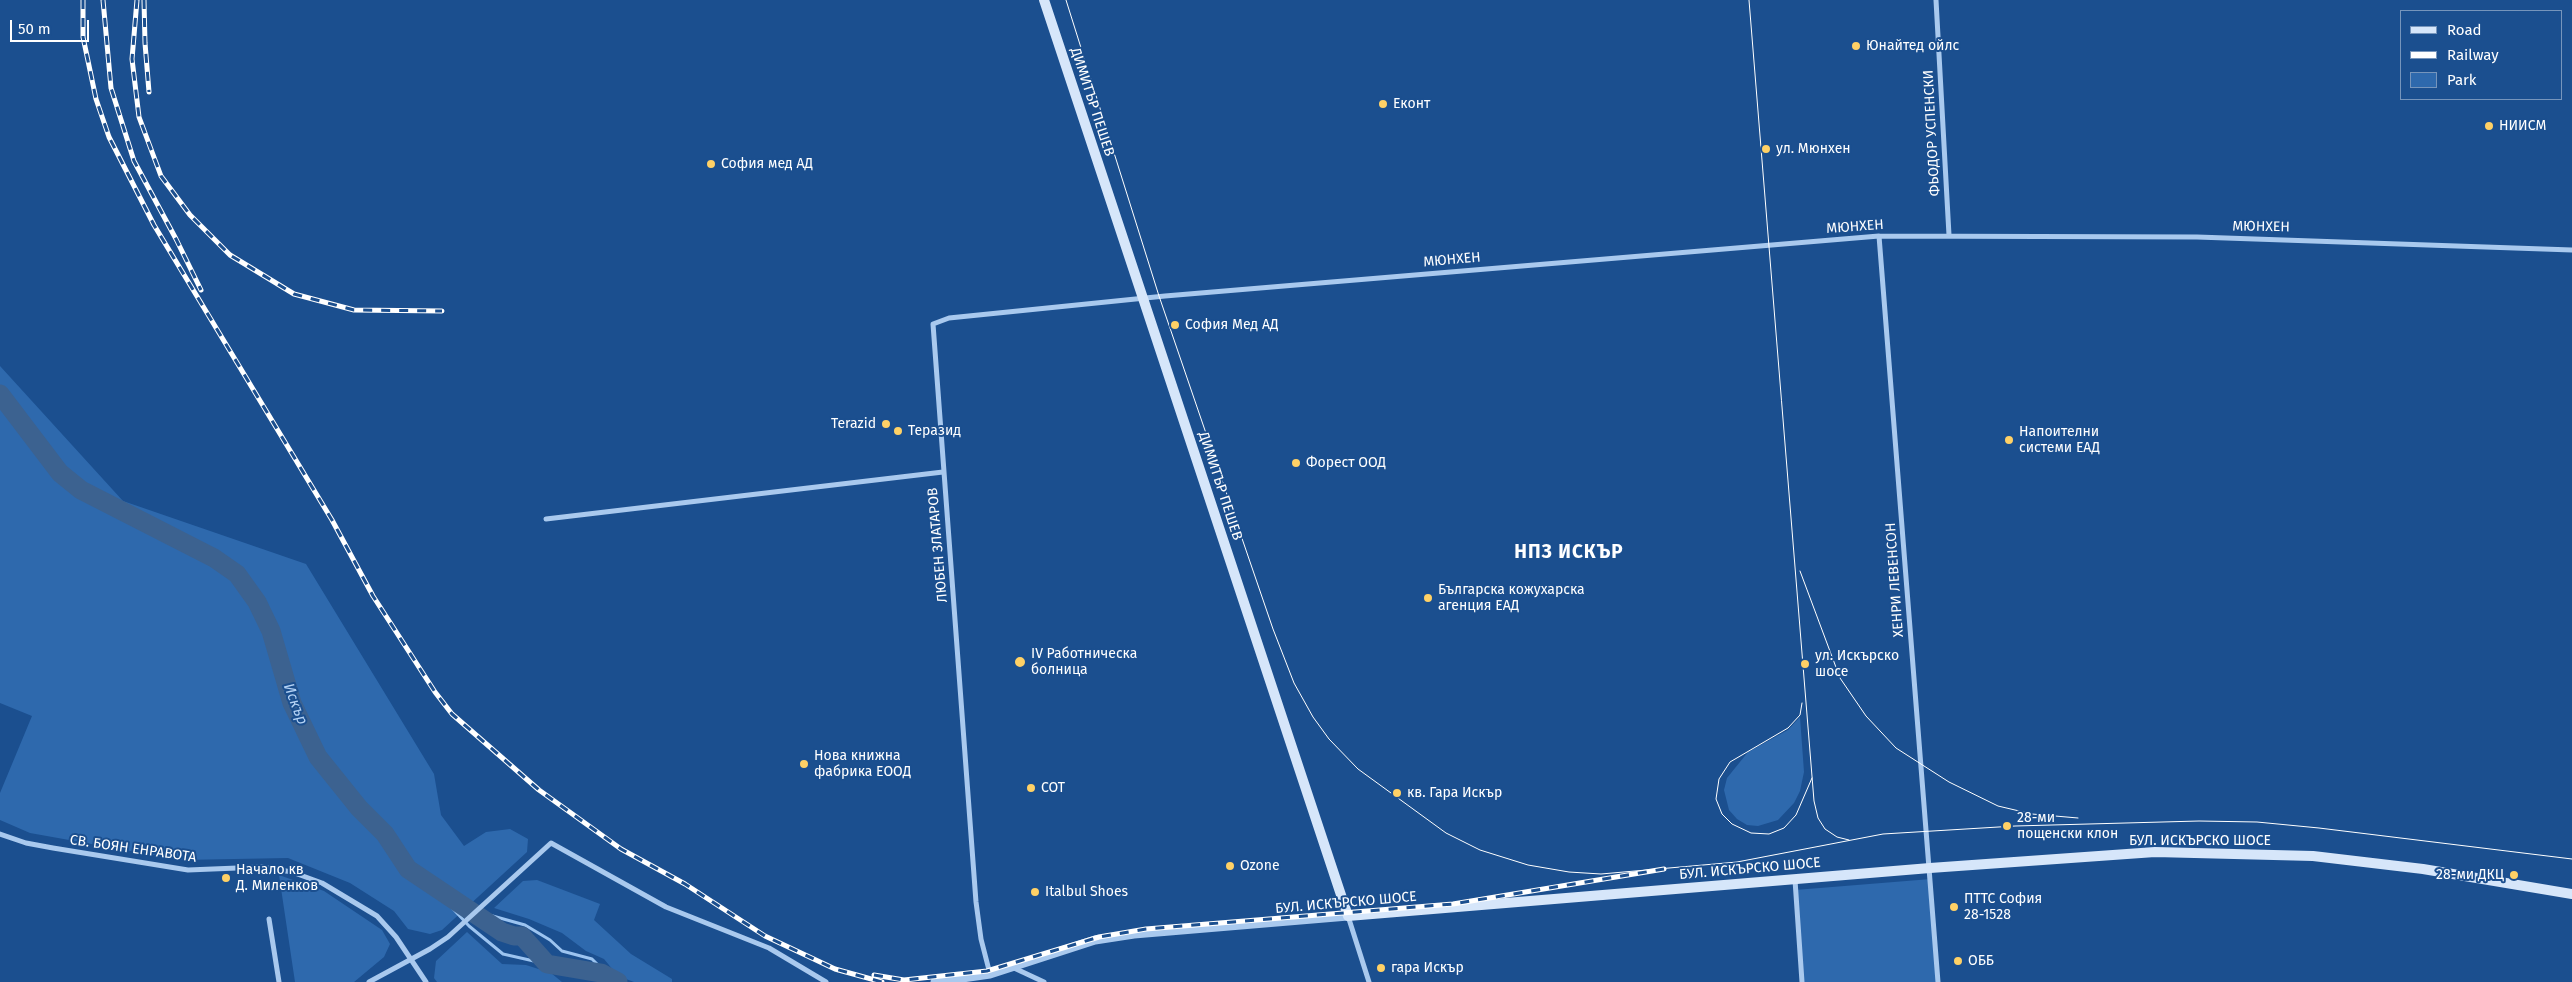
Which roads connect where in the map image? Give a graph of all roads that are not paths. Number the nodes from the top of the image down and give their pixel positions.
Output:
1 (1044, 0) edge
2 (1936, 0) edge
3 (1950, 235) junction
4 (1880, 236) junction
5 (2572, 250) edge
6 (1143, 298) junction
7 (944, 472) junction
8 (546, 519) dead end
9 (0, 834) edge
10 (1930, 868) junction
11 (1795, 879) junction
12 (2572, 894) edge
13 (1348, 916) junction
14 (269, 919) dead end
15 (412, 960) junction
16 (1014, 968) junction
17 (990, 974) junction
18 (279, 982) edge
19 (369, 982) edge
20 (426, 982) edge
21 (826, 982) edge
22 (935, 982) edge
23 (1044, 982) edge
24 (1369, 982) edge
25 (1802, 982) edge
26 (1938, 982) edge

1 - 6 main road, ДИМИТЪР ПЕШЕВ
2 - 3 street, ФЬОДОР УСПЕНСКИ
3 - 4 street, МЮНХЕН
3 - 5 street, МЮНХЕН
4 - 6 street, МЮНХЕН
4 - 10 street, ХЕНРИ ЛЕВЕНСОН
6 - 7 street, ЛЮБЕН ЗЛАТАРОВ
6 - 13 main road, ДИМИТЪР ПЕШЕВ
7 - 8 street
7 - 17 street, ЛЮБЕН ЗЛАТАРОВ
9 - 15 street, СВ. БОЯН ЕНРАВОТА
10 - 11 main road, БУЛ. ИСКЪРСКО ШОСЕ
10 - 12 main road, БУЛ. ИСКЪРСКО ШОСЕ
10 - 26 street, ХЕНРИ ЛЕВЕНСОН
11 - 13 main road, БУЛ. ИСКЪРСКО ШОСЕ
11 - 25 street
13 - 16 street, БУЛ. ИСКЪРСКО ШОСЕ
13 - 24 street, ДИМИТЪР ПЕШЕВ
14 - 18 street
15 - 19 street
15 - 20 street, СВ. БОЯН ЕНРАВОТА
15 - 21 street
16 - 17 street, БУЛ. ИСКЪРСКО ШОСЕ
16 - 23 street
17 - 22 street, БУЛ. ИСКЪРСКО ШОСЕ

